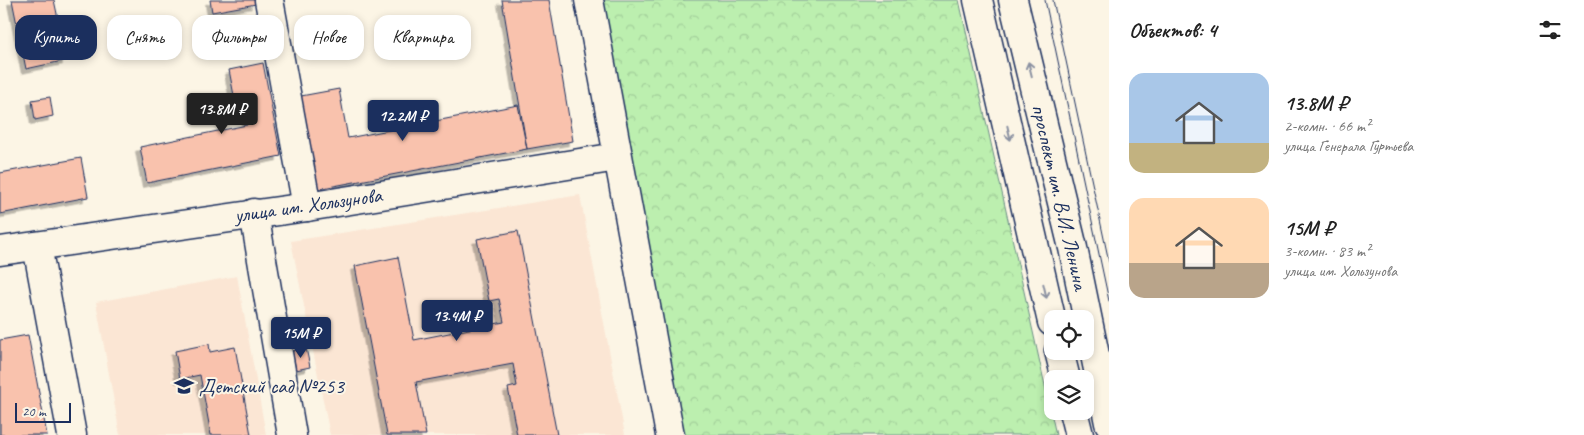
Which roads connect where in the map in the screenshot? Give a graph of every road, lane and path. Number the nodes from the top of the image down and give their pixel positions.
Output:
1 (269, 0) edge
2 (588, 0) edge
3 (978, 0) edge
4 (1013, 0) edge
5 (617, 157) junction
6 (307, 206) junction
7 (254, 213) junction
8 (37, 246) junction
9 (0, 251) edge
10 (1049, 310) edge
11 (1075, 420) edge
12 (1109, 424) edge
13 (72, 435) edge
14 (292, 435) edge
15 (670, 435) edge
16 (1079, 435) edge

1 - 6 street
2 - 5 street
3 -> 10 street, проспект им. В.И. Ленина
12 -> 4 street, проспект им. В.И. Ленина
5 - 6 street, улица им. Хользунова
5 - 15 street
6 - 7 street, улица им. Хользунова
7 - 8 street, улица им. Хользунова
7 - 14 street
8 - 9 street, улица им. Хользунова
8 - 13 street
11 - 16 street

